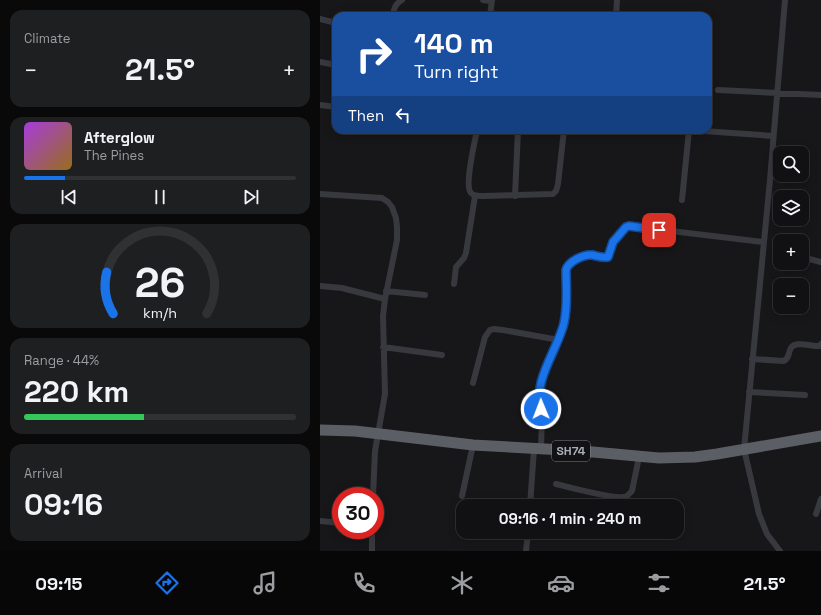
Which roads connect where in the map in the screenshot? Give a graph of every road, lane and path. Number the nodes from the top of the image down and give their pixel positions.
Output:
1 (402, 0) edge
2 (483, 0) edge
3 (617, 0) edge
4 (785, 0) edge
5 (491, 1) edge
6 (394, 12) edge
7 (490, 12) edge
8 (616, 12) edge
9 (320, 19) edge
10 (332, 22) edge
11 (320, 62) edge
12 (332, 64) edge
13 (718, 90) dead end
14 (777, 93) junction
15 (821, 95) edge
16 (320, 105) edge
17 (332, 106) edge
18 (712, 132) edge
19 (476, 134) edge
20 (518, 134) edge
21 (564, 134) edge
22 (689, 134) edge
23 (774, 136) junction
24 (320, 194) edge
25 (475, 196) junction
26 (515, 196) junction
27 (682, 200) dead end
28 (763, 242) junction
29 (809, 259) edge
30 (821, 262) edge
31 (454, 284) dead end
32 (320, 286) edge
33 (386, 291) junction
34 (425, 295) dead end
35 (385, 299) junction
36 (559, 340) junction
37 (821, 344) edge
38 (383, 347) junction
39 (442, 355) dead end
40 (752, 359) junction
41 (474, 383) dead end
42 (749, 392) junction
43 (805, 395) dead end
44 (320, 430) edge
45 (378, 433) junction
46 (818, 438) edge
47 (473, 445) junction
48 (537, 449) junction
49 (744, 449) junction
50 (639, 457) junction
51 (556, 484) dead end
52 (373, 487) edge
53 (462, 496) dead end
54 (531, 499) edge
55 (821, 499) edge
56 (816, 514) dead end
57 (320, 522) edge
58 (332, 523) edge
59 (372, 539) edge
60 (527, 539) edge
61 (372, 551) edge
62 (526, 551) edge
63 (780, 551) edge

1 - 6 street
2 - 5 street
3 - 8 street
4 - 14 street
5 - 7 street
9 - 10 street
11 - 12 street
13 - 14 street
14 - 15 street
14 - 23 street
16 - 17 street
18 - 23 street
19 - 25 street
20 - 26 street
21 - 26 street
22 - 27 street
23 - 28 street
24 - 33 street
25 - 26 street
25 - 31 street
28 - 36 street
28 - 40 street
29 - 30 street
32 - 35 street
33 - 34 street
33 - 35 street
35 - 38 street
36 - 41 street
36 - 48 street
37 - 40 street
38 - 39 street
38 - 45 street
40 - 42 street
42 - 43 street
42 - 49 street
44 - 45 highway, SH74
45 - 47 highway, SH74
45 - 52 street
46 - 49 highway, SH74
47 - 48 highway, SH74
47 - 53 street
48 - 50 highway, SH74
48 - 54 street
49 - 50 highway, SH74
49 - 63 street
50 - 51 street
55 - 56 street
57 - 58 street
59 - 61 street
60 - 62 street

